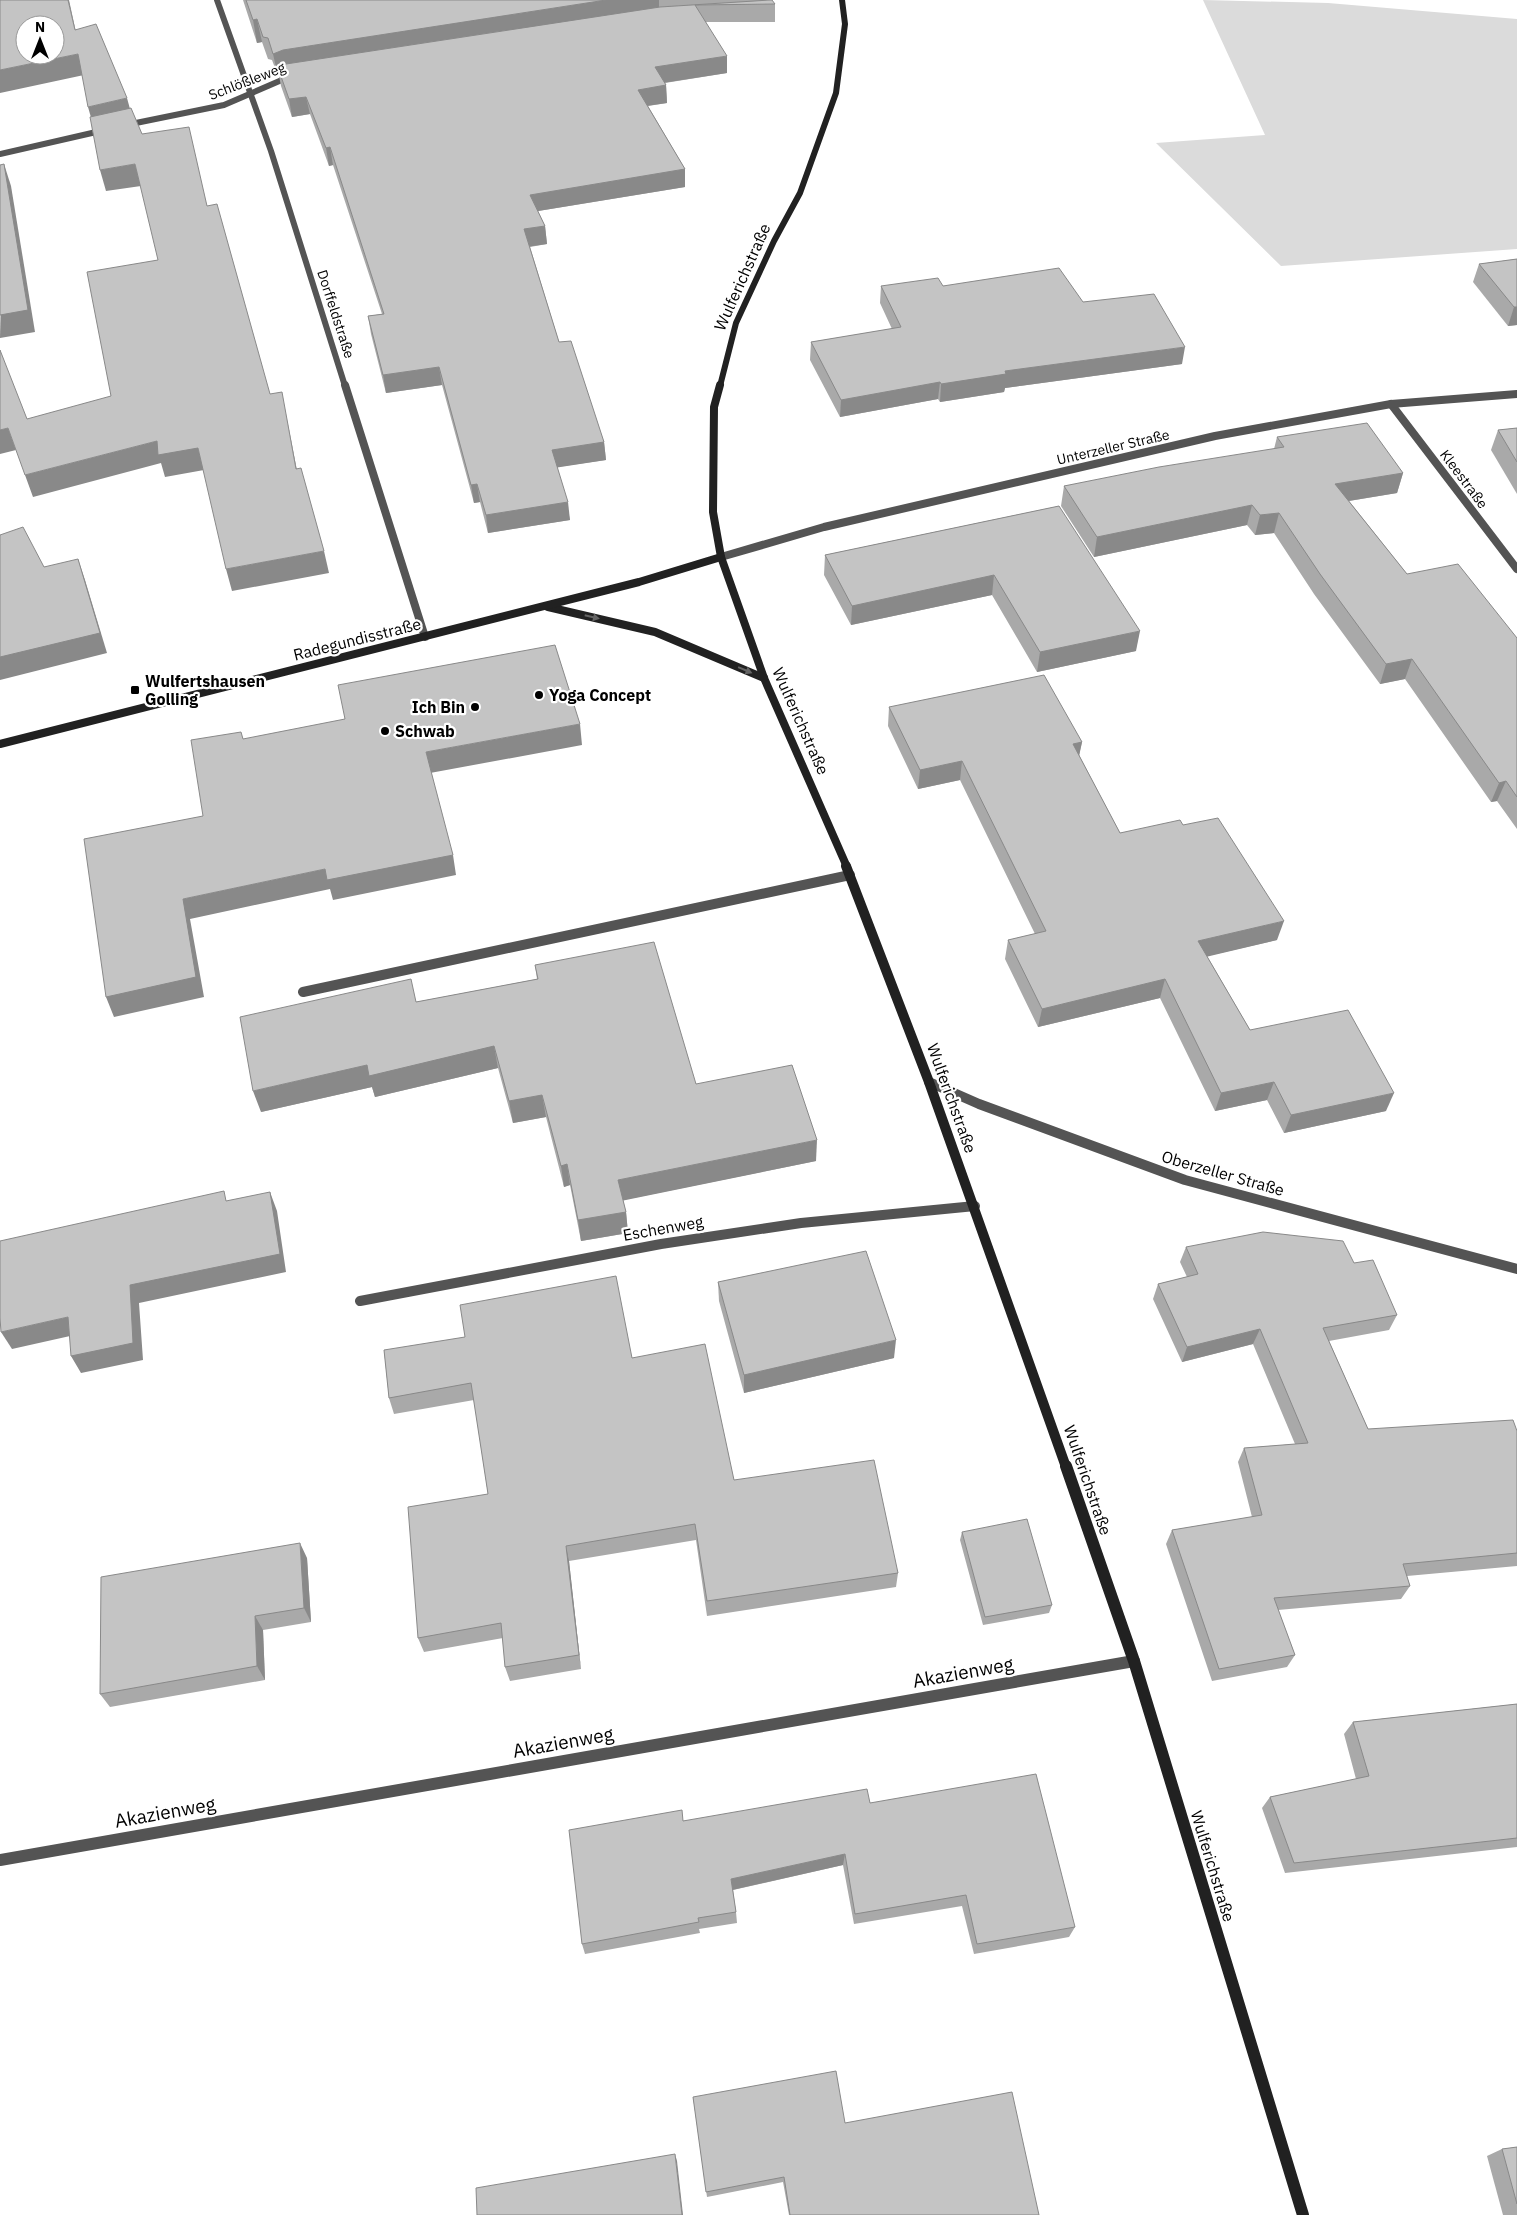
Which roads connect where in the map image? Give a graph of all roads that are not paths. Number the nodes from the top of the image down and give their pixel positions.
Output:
1 (217, 0) edge
2 (842, 0) edge
3 (298, 75) edge
4 (250, 93) junction
5 (0, 154) edge
6 (1517, 394) edge
7 (1391, 404) junction
8 (721, 557) junction
9 (1517, 568) edge
10 (544, 606) junction
11 (425, 637) junction
12 (764, 678) junction
13 (0, 744) edge
14 (850, 874) junction
15 (303, 992) dead end
16 (929, 1082) junction
17 (975, 1206) junction
18 (1517, 1269) edge
19 (360, 1301) dead end
20 (1134, 1661) junction
21 (0, 1860) edge
22 (1303, 2215) edge

1 - 4 street, Dorffeldstraße
2 - 8 main road, Wulferichstraße
3 - 4 street, Schlößleweg
4 - 5 street, Schlößleweg
4 - 11 street, Dorffeldstraße
6 - 7 street, Unterzeller Straße
7 - 8 street, Unterzeller Straße
7 - 9 street, Kleestraße
8 - 10 main road, Radegundisstraße
8 - 12 main road, Wulferichstraße
10 - 11 main road, Radegundisstraße
10 -> 12 main road
11 - 13 main road, Radegundisstraße
12 - 14 main road, Wulferichstraße
14 - 15 street
14 - 16 main road, Wulferichstraße
16 - 17 main road, Wulferichstraße
16 - 18 street, Oberzeller Straße
17 - 19 street, Eschenweg
17 - 20 main road, Wulferichstraße
20 - 21 street, Akazienweg
20 - 22 main road, Wulferichstraße

